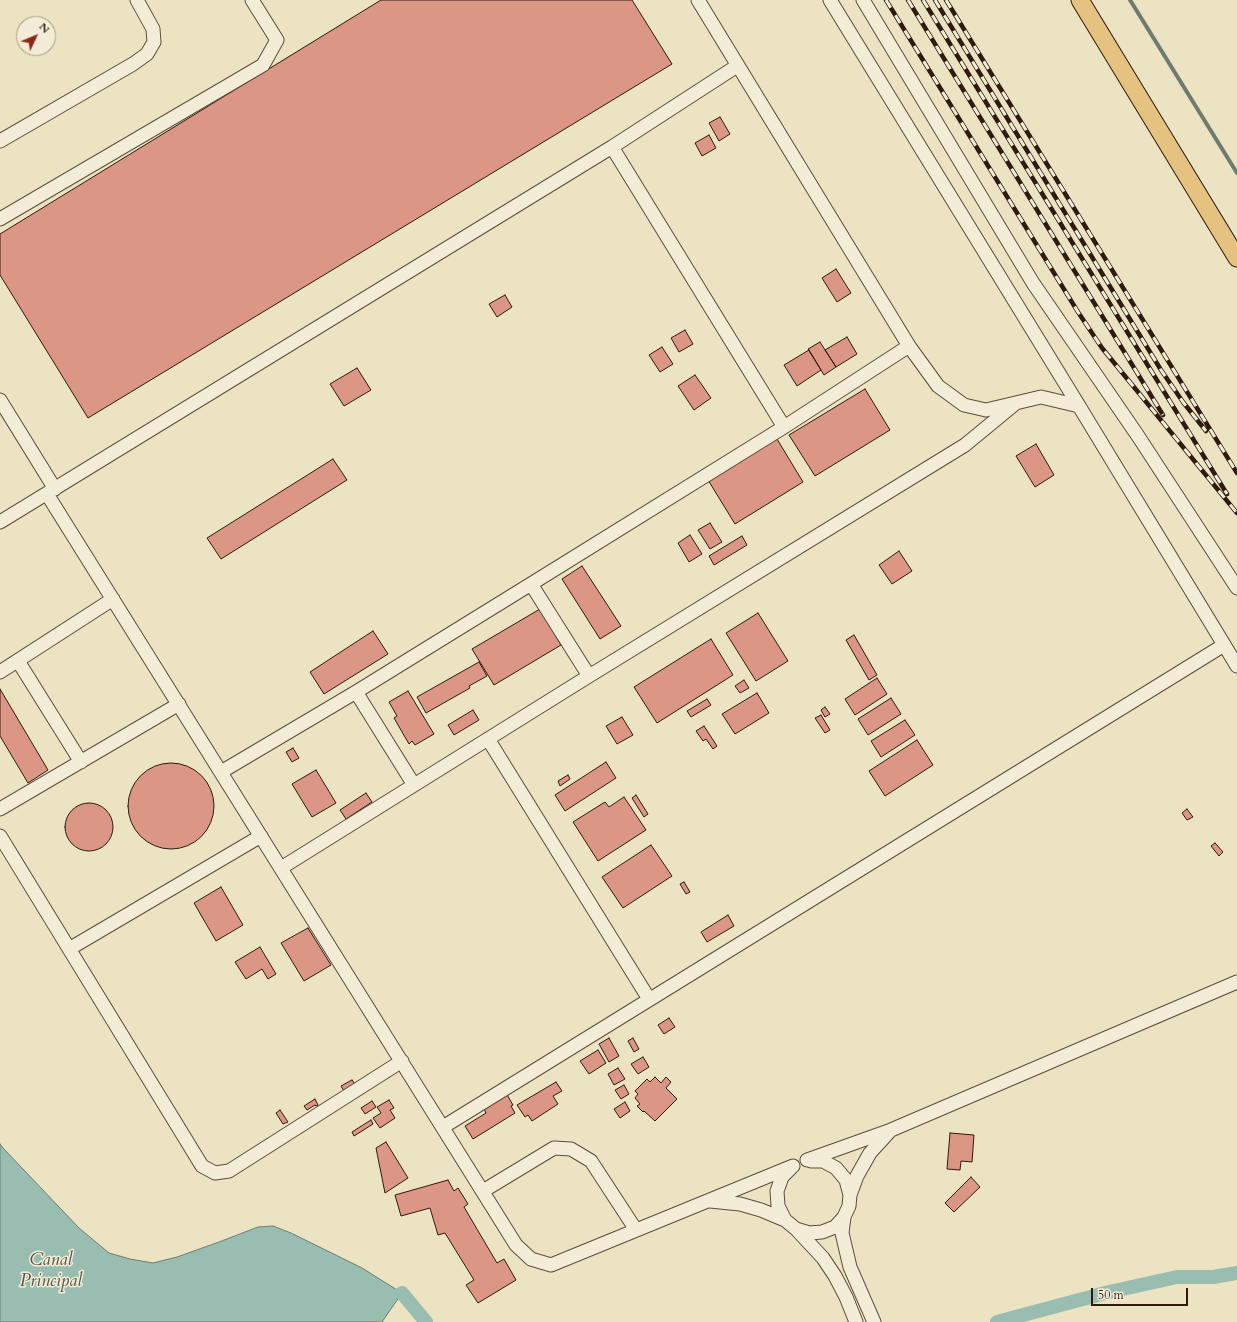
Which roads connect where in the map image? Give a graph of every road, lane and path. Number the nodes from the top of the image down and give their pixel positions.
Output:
1 (137, 0) edge
2 (252, 0) edge
3 (698, 0) edge
4 (830, 0) edge
5 (863, 0) edge
6 (1080, 0) edge
7 (737, 66) junction
8 (0, 141) edge
9 (612, 148) junction
10 (0, 219) edge
11 (1237, 258) edge
12 (909, 346) junction
13 (0, 400) edge
14 (1016, 403) junction
15 (1079, 406) junction
16 (784, 427) junction
17 (51, 492) junction
18 (0, 522) edge
19 (531, 584) junction
20 (1237, 588) edge
21 (113, 599) junction
22 (1224, 645) junction
23 (18, 661) junction
24 (1237, 666) edge
25 (0, 672) edge
26 (589, 676) junction
27 (356, 692) junction
28 (179, 704) junction
29 (488, 738) junction
30 (81, 762) junction
31 (221, 772) junction
32 (414, 785) junction
33 (0, 809) edge
34 (0, 836) edge
35 (261, 836) junction
36 (281, 868) junction
37 (70, 949) junction
38 (1237, 982) edge
39 (649, 999) junction
40 (402, 1061) junction
41 (442, 1127) junction
42 (891, 1130) junction
43 (807, 1160) junction
44 (793, 1166) junction
45 (483, 1191) junction
46 (850, 1195) junction
47 (706, 1201) junction
48 (844, 1217) junction
49 (785, 1220) junction
50 (796, 1229) junction
51 (636, 1230) junction
52 (856, 1322) edge
53 (874, 1322) edge

1 - 8 lane
2 - 10 lane
3 - 7 lane
4 - 15 lane
5 - 20 lane
6 - 11 main road
7 - 9 lane
7 - 12 lane
9 - 16 lane
9 - 17 lane
12 - 14 lane
12 - 16 lane
13 - 17 lane
14 - 15 lane
14 - 26 lane
15 - 22 lane
16 - 19 lane
17 - 18 lane
17 - 21 lane
19 - 26 lane
19 - 27 lane
21 - 23 lane
21 - 28 lane
22 - 24 lane
22 - 39 lane
23 - 25 lane
23 - 30 lane
26 - 29 lane
27 - 31 lane
27 - 32 lane
28 - 30 lane
28 - 31 lane
29 - 32 lane
29 - 39 lane
30 - 33 lane
31 - 35 lane
32 - 36 lane
34 - 37 lane
35 - 36 lane
35 - 37 lane
36 - 40 lane
37 - 40 lane
38 - 42 lane
39 - 41 lane
40 - 41 lane
41 - 45 lane
42 - 43 lane
42 - 46 lane
43 - 44 lane
43 - 46 lane
44 - 47 lane
44 - 49 lane
45 - 51 lane
45 - 51 lane
46 - 48 lane
47 - 49 lane
47 - 51 lane
48 - 50 lane
48 - 53 lane
49 - 50 lane
50 - 52 lane

